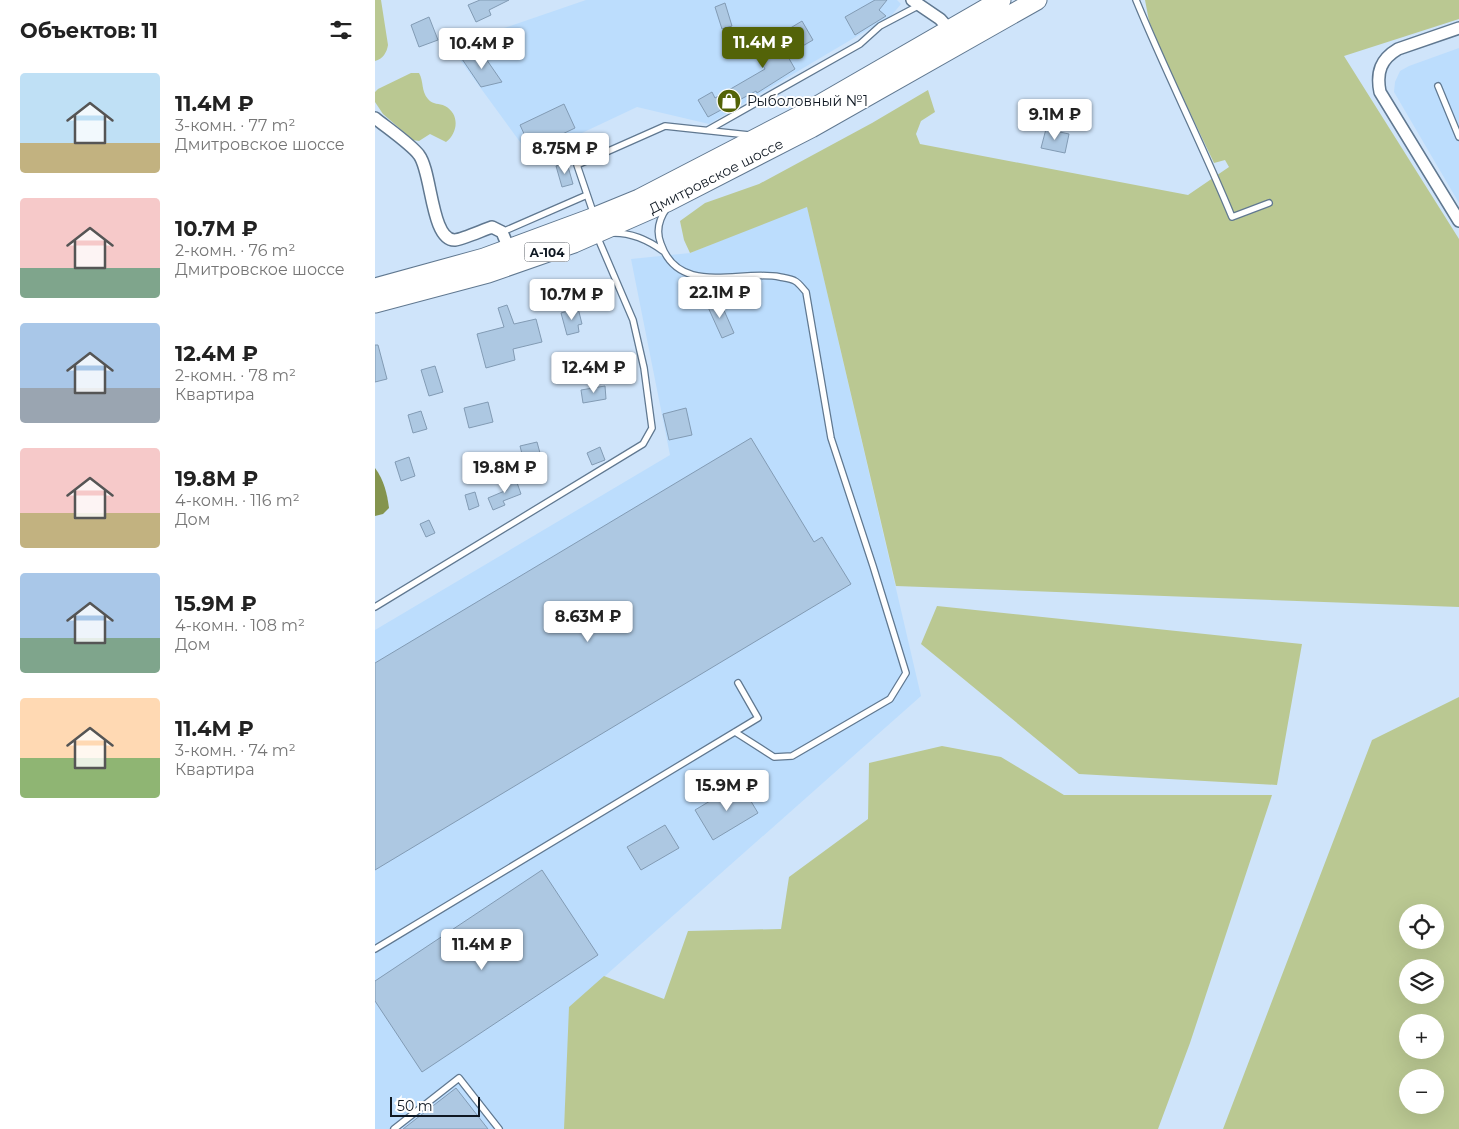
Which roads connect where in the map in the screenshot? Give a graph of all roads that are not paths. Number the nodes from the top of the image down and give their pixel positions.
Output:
1 (1001, 0) edge
2 (1037, 0) edge
3 (1136, 0) edge
4 (915, 3) edge
5 (1459, 28) edge
6 (950, 30) junction
7 (1438, 86) dead end
8 (375, 118) edge
9 (707, 131) junction
10 (761, 136) junction
11 (1459, 137) edge
12 (587, 195) junction
13 (674, 198) junction
14 (1269, 203) dead end
15 (1458, 217) edge
16 (597, 228) junction
17 (502, 232) junction
18 (509, 249) junction
19 (663, 251) junction
20 (375, 288) edge
21 (375, 303) edge
22 (375, 607) edge
23 (738, 683) dead end
24 (735, 732) junction
25 (375, 949) edge
26 (394, 1129) edge
27 (499, 1129) edge

1 - 6 highway, Дмитровское шоссе / А-104
2 - 13 highway, Дмитровское шоссе / А-104
3 - 14 lane
4 - 6 street
4 - 9 lane
5 - 15 street
6 - 10 highway, Дмитровское шоссе / А-104
7 - 11 lane
8 - 17 street
9 - 10 lane
9 - 12 lane
10 - 16 highway, Дмитровское шоссе / А-104
12 - 16 lane
12 - 17 lane
13 - 16 highway, Дмитровское шоссе / А-104
13 - 19 lane
16 - 18 highway, Дмитровское шоссе / А-104
16 - 19 lane
16 - 21 highway, Дмитровское шоссе / А-104
16 - 22 lane
17 - 18 street
18 - 20 highway, Дмитровское шоссе / А-104
19 - 24 lane
23 - 24 lane
24 - 25 lane
26 - 27 lane

